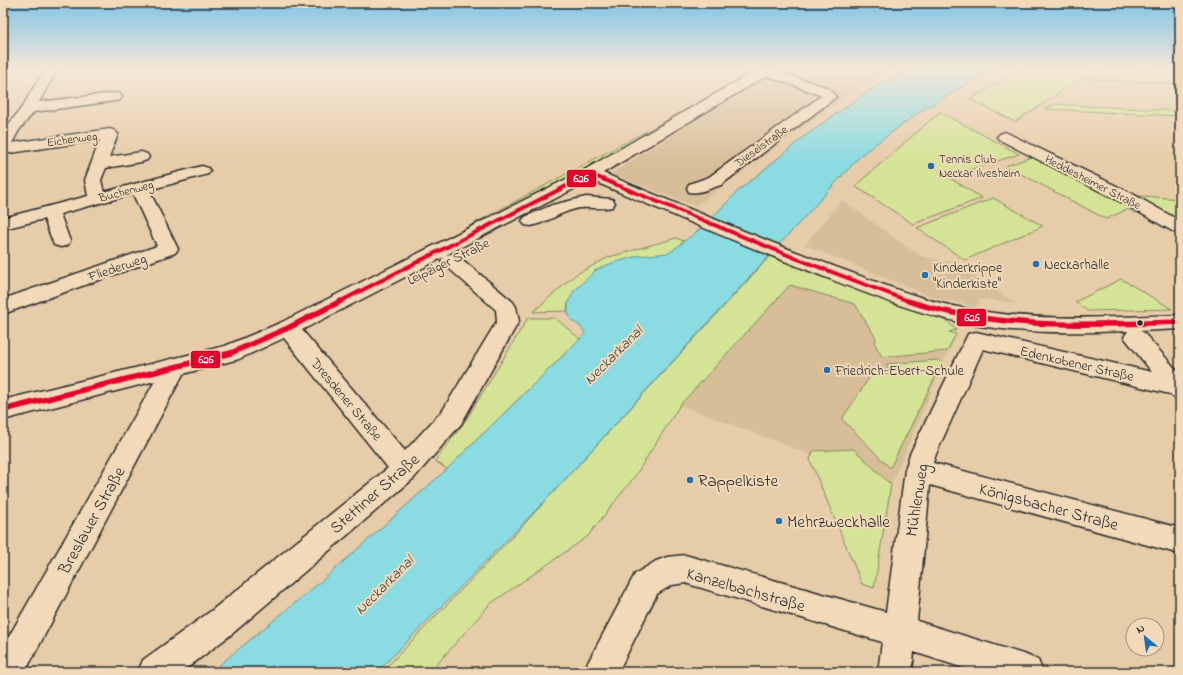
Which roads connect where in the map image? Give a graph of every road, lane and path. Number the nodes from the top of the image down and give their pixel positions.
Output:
1 (34, 100) edge
2 (96, 100) edge
3 (716, 100) edge
4 (825, 100) edge
5 (29, 108) junction
6 (8, 130) edge
7 (1005, 137) dead end
8 (3, 147) edge
9 (141, 157) dead end
10 (99, 164) junction
11 (202, 171) dead end
12 (590, 174) junction
13 (138, 188) junction
14 (695, 188) dead end
15 (97, 199) junction
16 (606, 203) dead end
17 (50, 211) junction
18 (3, 224) edge
19 (1180, 228) edge
20 (61, 241) dead end
21 (451, 260) junction
22 (3, 307) edge
23 (1180, 322) edge
24 (291, 332) junction
25 (1135, 337) dead end
26 (976, 340) joint
27 (174, 368) junction
28 (1179, 388) edge
29 (3, 410) edge
30 (405, 470) junction
31 (918, 470) junction
32 (1180, 541) edge
33 (899, 632) junction
34 (7, 672) edge
35 (155, 672) edge
36 (600, 672) edge
37 (895, 672) edge
38 (1026, 672) edge

1 - 5 street
2 - 5 street
3 - 12 street
4 - 14 street, Dieselstraße
5 - 6 street
6 - 8 street
7 - 19 street, Heddesheimer Straße
8 - 10 street, Eichenweg
9 - 10 street, Eichenweg
10 - 15 street, Eichenweg
11 - 13 street, Buchenweg
12 - 23 street
12 - 24 street
13 - 15 street, Buchenweg
13 - 22 street, Fliederweg
15 - 17 street, Buchenweg
16 - 21 street, Leipziger Straße
17 - 18 street, Buchenweg
17 - 20 street
21 - 24 street, Leipziger Straße
21 - 30 street, Stettiner Straße
24 - 27 street
24 - 30 street, Dresdener Straße
25 - 28 street
26 - 28 street, Edenkobener Straße
26 - 31 street, Mühlenweg
27 - 29 street
27 - 34 street, Breslauer Straße
30 - 35 street, Stettiner Straße
31 - 32 street, Königsbacher Straße
31 - 33 street, Mühlenweg
33 - 36 street, Kanzelbachstraße
33 - 37 street, Mühlenweg
33 - 38 street, Kanzelbachstraße

